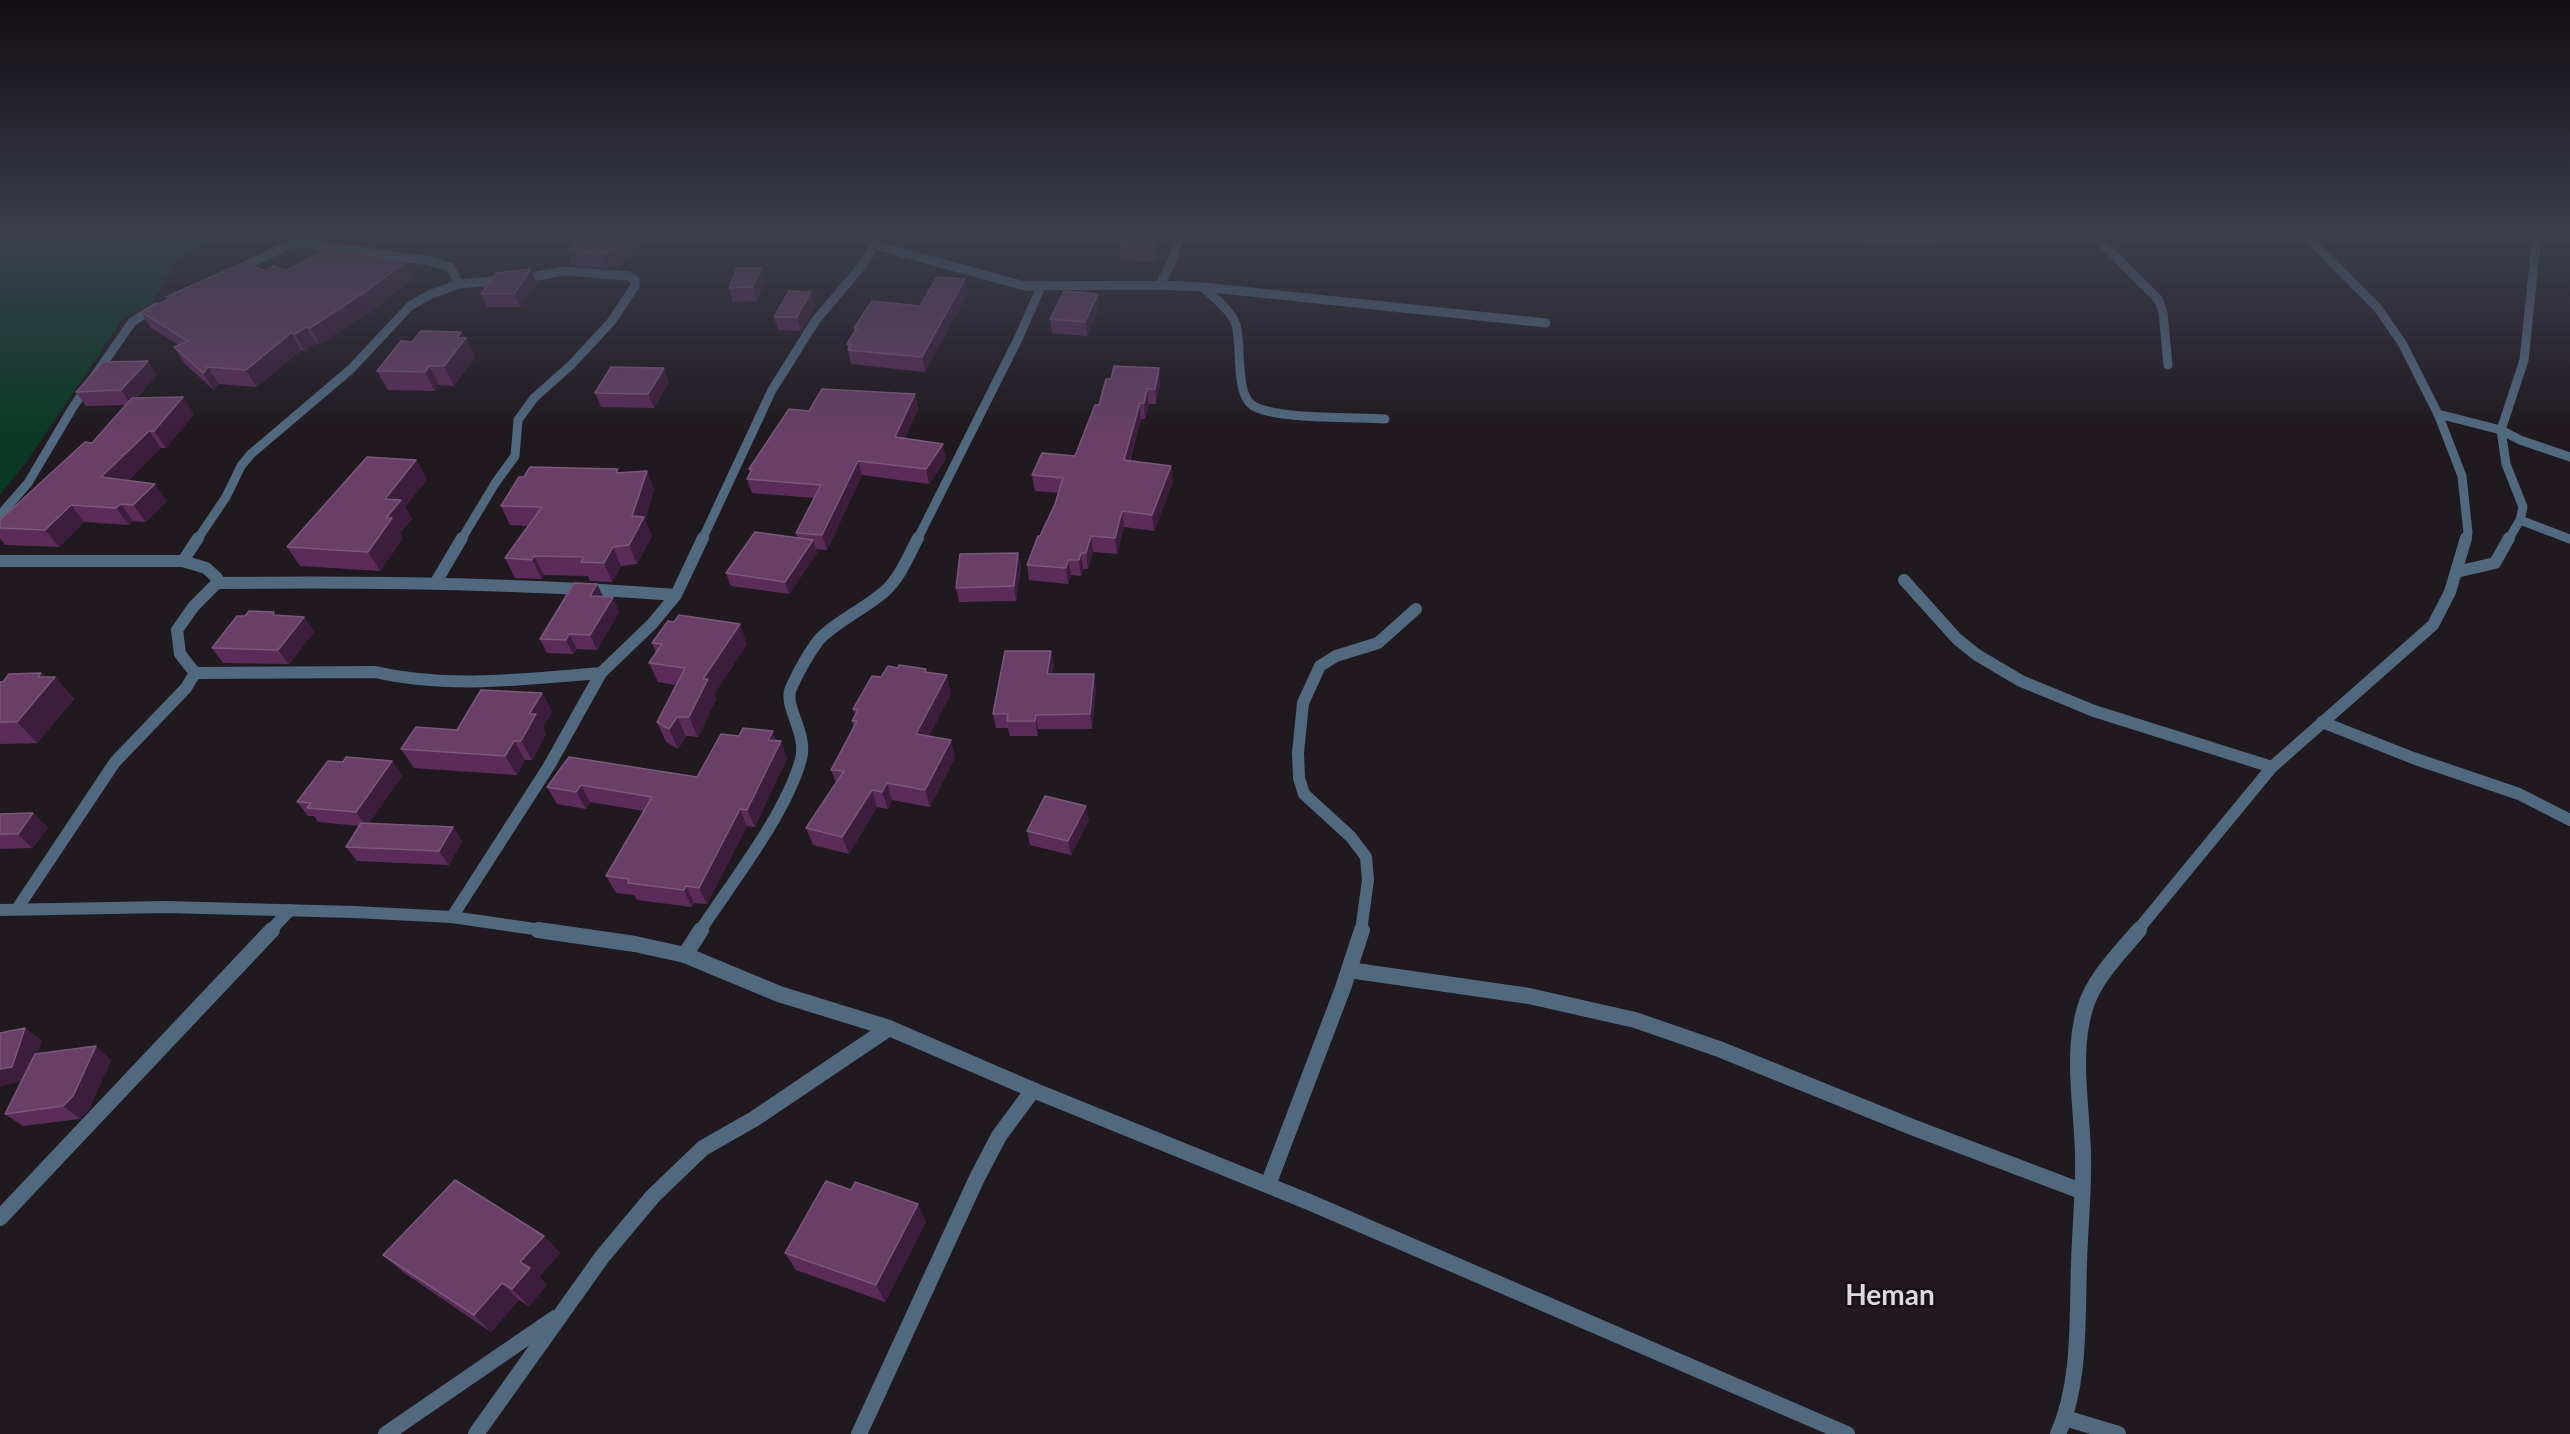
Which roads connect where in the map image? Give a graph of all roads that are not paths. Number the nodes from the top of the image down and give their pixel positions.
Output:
1 (167, 302) edge
2 (417, 302) edge
3 (626, 302) edge
4 (831, 302) edge
5 (1034, 302) edge
6 (1219, 302) edge
7 (1345, 302) edge
8 (2159, 302) edge
9 (2371, 302) edge
10 (2530, 302) edge
11 (1546, 323) dead end
12 (2168, 365) dead end
13 (2438, 414) junction
14 (1385, 419) dead end
15 (2501, 430) junction
16 (2570, 457) edge
17 (0, 515) edge
18 (2520, 520) junction
19 (2570, 539) edge
20 (0, 561) edge
21 (183, 561) junction
22 (2456, 572) junction
23 (1904, 580) dead end
24 (436, 582) junction
25 (217, 583) junction
26 (676, 595) junction
27 (1416, 609) dead end
28 (195, 673) junction
29 (602, 673) junction
30 (2322, 722) junction
31 (2272, 767) junction
32 (2570, 820) edge
33 (17, 909) junction
34 (0, 910) edge
35 (290, 910) junction
36 (452, 917) junction
37 (685, 955) junction
38 (1349, 970) junction
39 (889, 1028) junction
40 (1033, 1090) junction
41 (1268, 1185) junction
42 (2081, 1191) junction
43 (0, 1218) edge
44 (561, 1314) junction
45 (2062, 1426) edge
46 (386, 1434) edge
47 (476, 1434) edge
48 (859, 1434) edge
49 (1847, 1434) edge
50 (2118, 1434) edge

1 - 17 street
2 - 21 street
3 - 24 street
4 - 26 street
5 - 37 street
6 - 14 street
7 - 11 street
8 - 12 street
9 - 13 street
10 - 15 street
13 - 15 street
13 - 22 street
15 - 16 street
15 - 18 street
18 - 19 street
18 - 22 street
20 - 21 street
21 - 25 street
22 - 30 street
23 - 31 street
24 - 25 street
24 - 26 street
25 - 28 street
26 - 29 street
27 - 38 street
28 - 29 street
28 - 33 street
29 - 36 street
30 - 31 street
30 - 32 street
31 - 42 street
33 - 34 street
33 - 35 street
35 - 36 street
35 - 43 street
36 - 37 street
37 - 39 street
38 - 41 street
38 - 42 street
39 - 40 street
39 - 44 street
40 - 41 street
40 - 48 street
41 - 49 street
42 - 45 street
44 - 46 street
44 - 47 street
45 - 50 street

